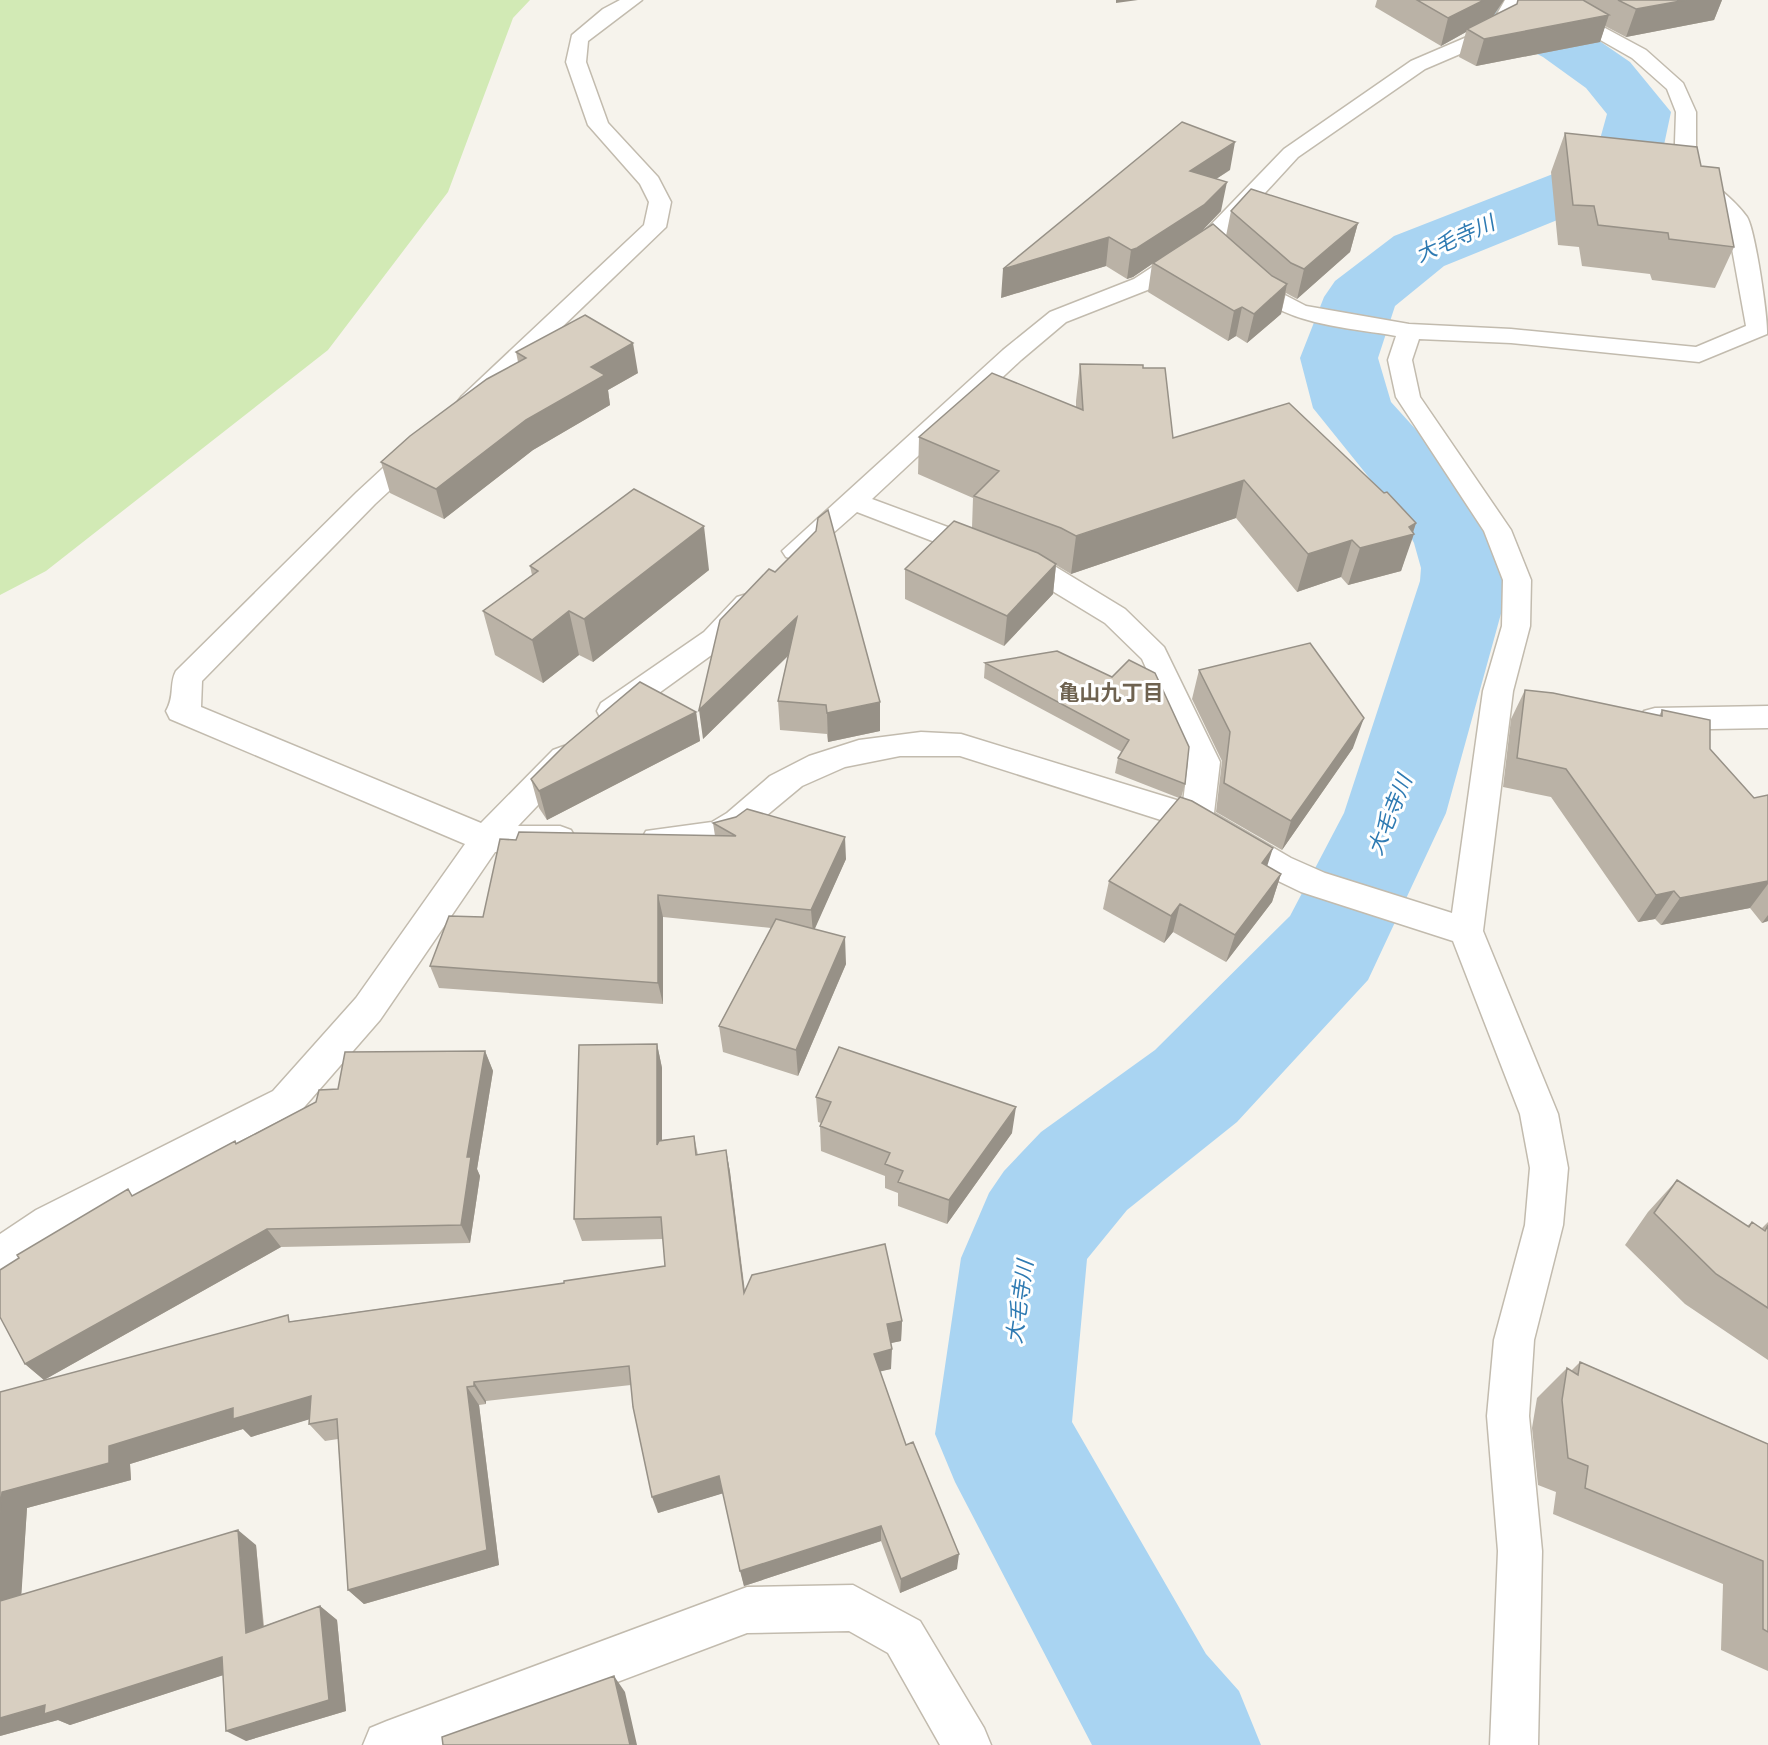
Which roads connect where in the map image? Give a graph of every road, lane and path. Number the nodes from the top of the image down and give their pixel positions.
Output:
1 (633, 0) edge
2 (1514, 0) edge
3 (1539, 0) edge
4 (1221, 251) junction
5 (1402, 330) junction
6 (853, 501) junction
7 (1768, 717) edge
8 (1625, 719) edge
9 (1197, 819) junction
10 (486, 839) junction
11 (590, 839) edge
12 (624, 839) edge
13 (1466, 931) junction
14 (0, 1257) edge
15 (387, 1745) edge
16 (967, 1745) edge
17 (1514, 1745) edge

1 - 10 street
2 - 4 street
3 - 5 street
4 - 5 street
4 - 6 street
5 - 13 street
6 - 9 street
6 - 10 street
7 - 8 street
9 - 12 street
9 - 13 street
10 - 11 street
10 - 14 street
13 - 17 street
15 - 16 street

